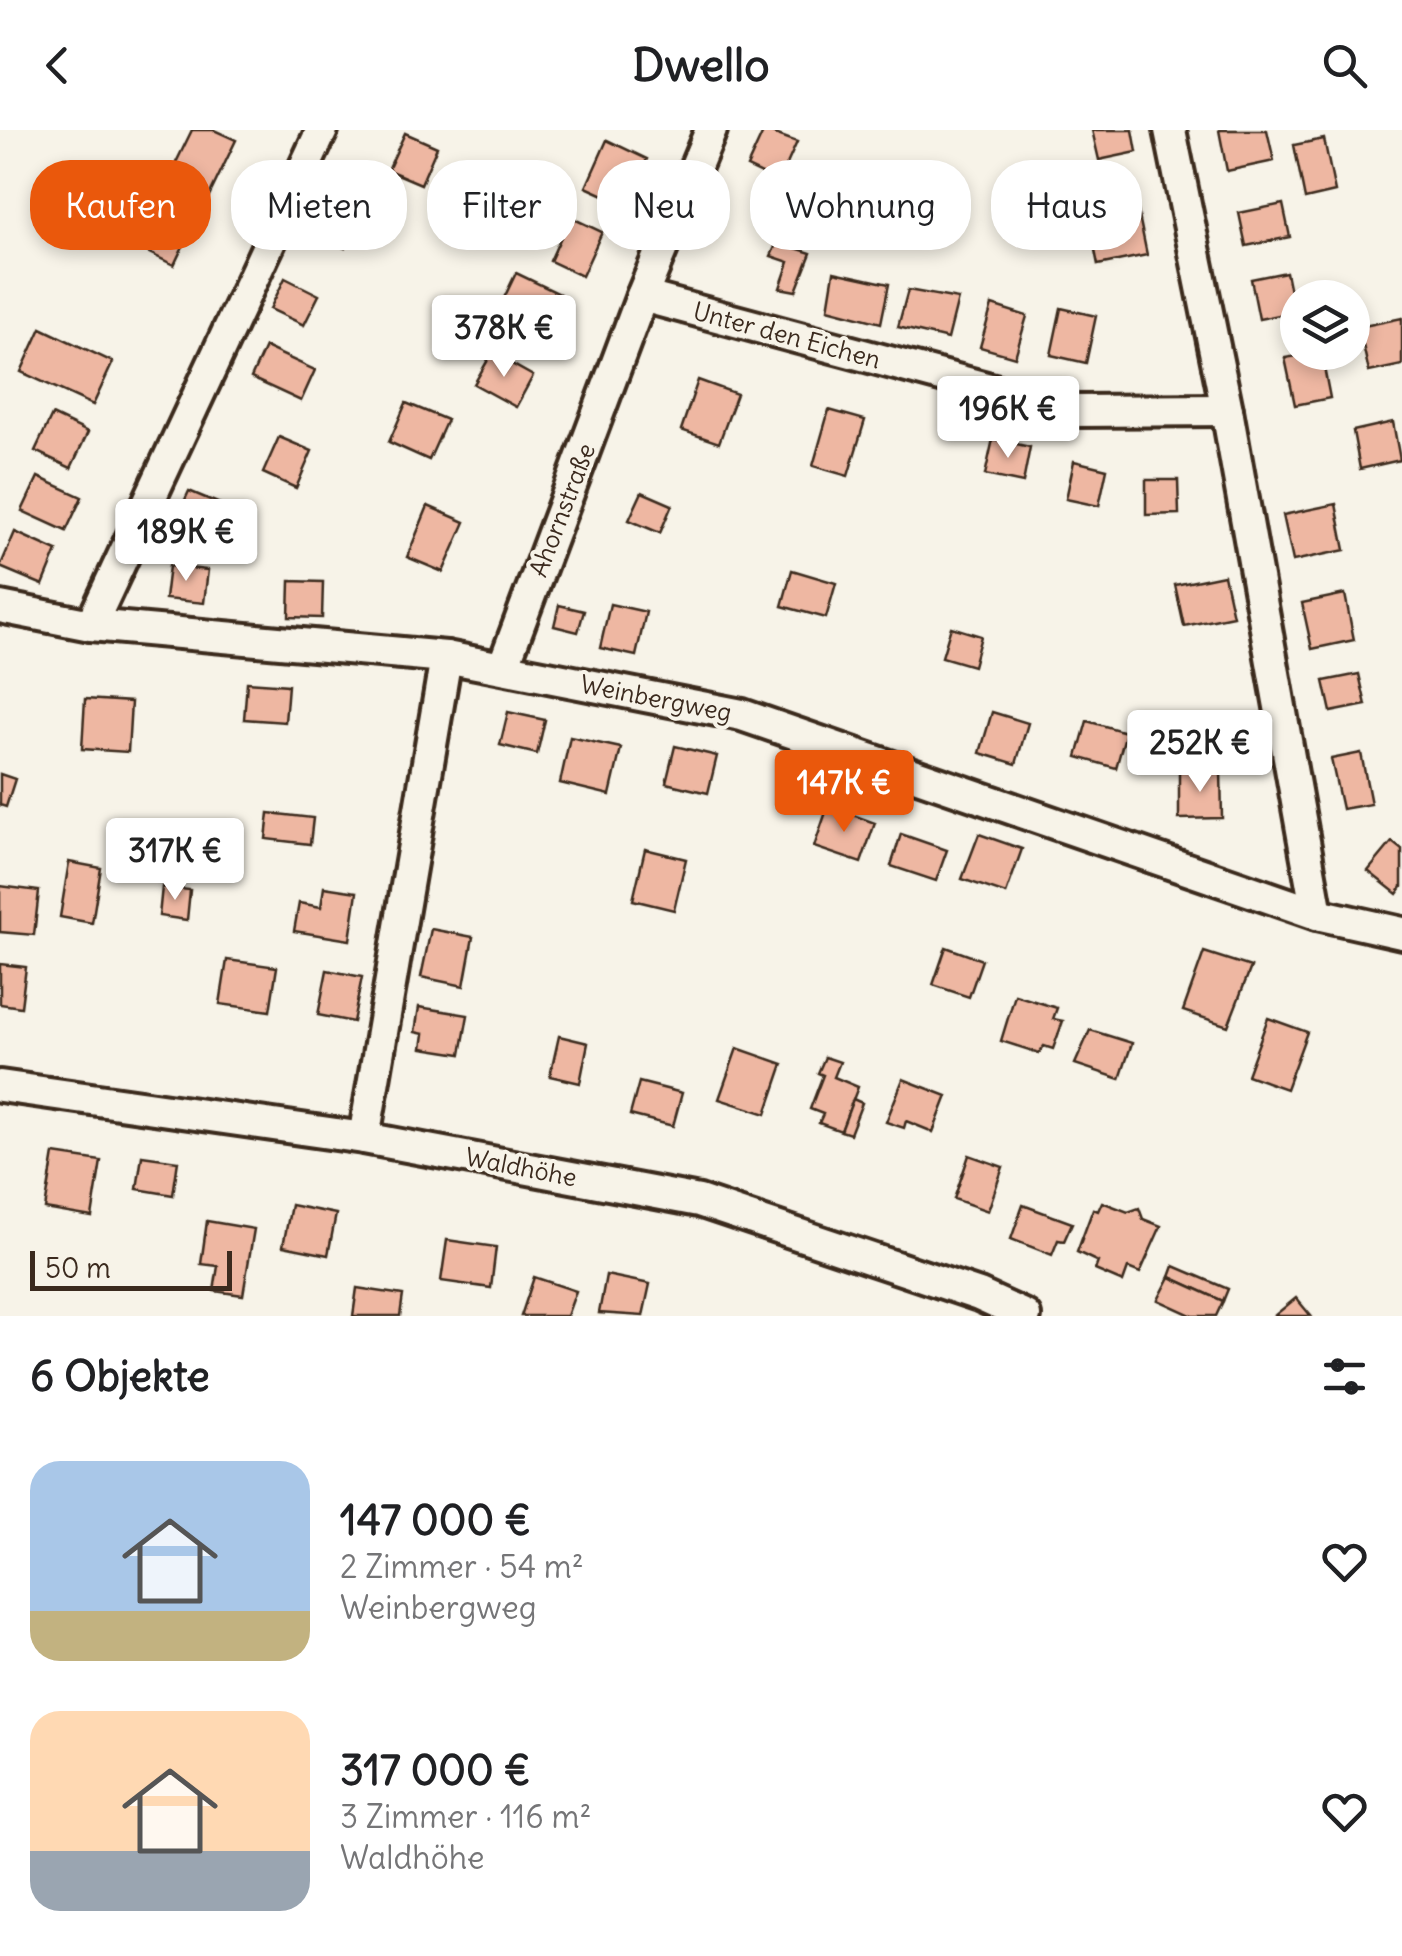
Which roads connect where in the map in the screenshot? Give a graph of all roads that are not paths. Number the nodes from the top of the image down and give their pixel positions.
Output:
1 (322, 130) edge
2 (711, 130) edge
3 (1170, 130) edge
4 (642, 296) junction
5 (1227, 410) junction
6 (0, 608) edge
7 (91, 625) junction
8 (446, 657) junction
9 (503, 667) junction
10 (1317, 914) junction
11 (1402, 933) edge
12 (0, 1086) edge
13 (364, 1138) junction
14 (1026, 1316) edge

1 - 7 street
2 - 4 street, Ahornstraße
3 - 5 street
4 - 5 street, Unter den Eichen
4 - 9 street, Ahornstraße
5 - 10 street
6 - 7 street, Weinbergweg
7 - 8 street, Weinbergweg
8 - 9 street, Weinbergweg
8 - 13 street
9 - 10 street, Weinbergweg
10 - 11 street, Weinbergweg
12 - 13 street, Waldhöhe
13 - 14 street, Waldhöhe

